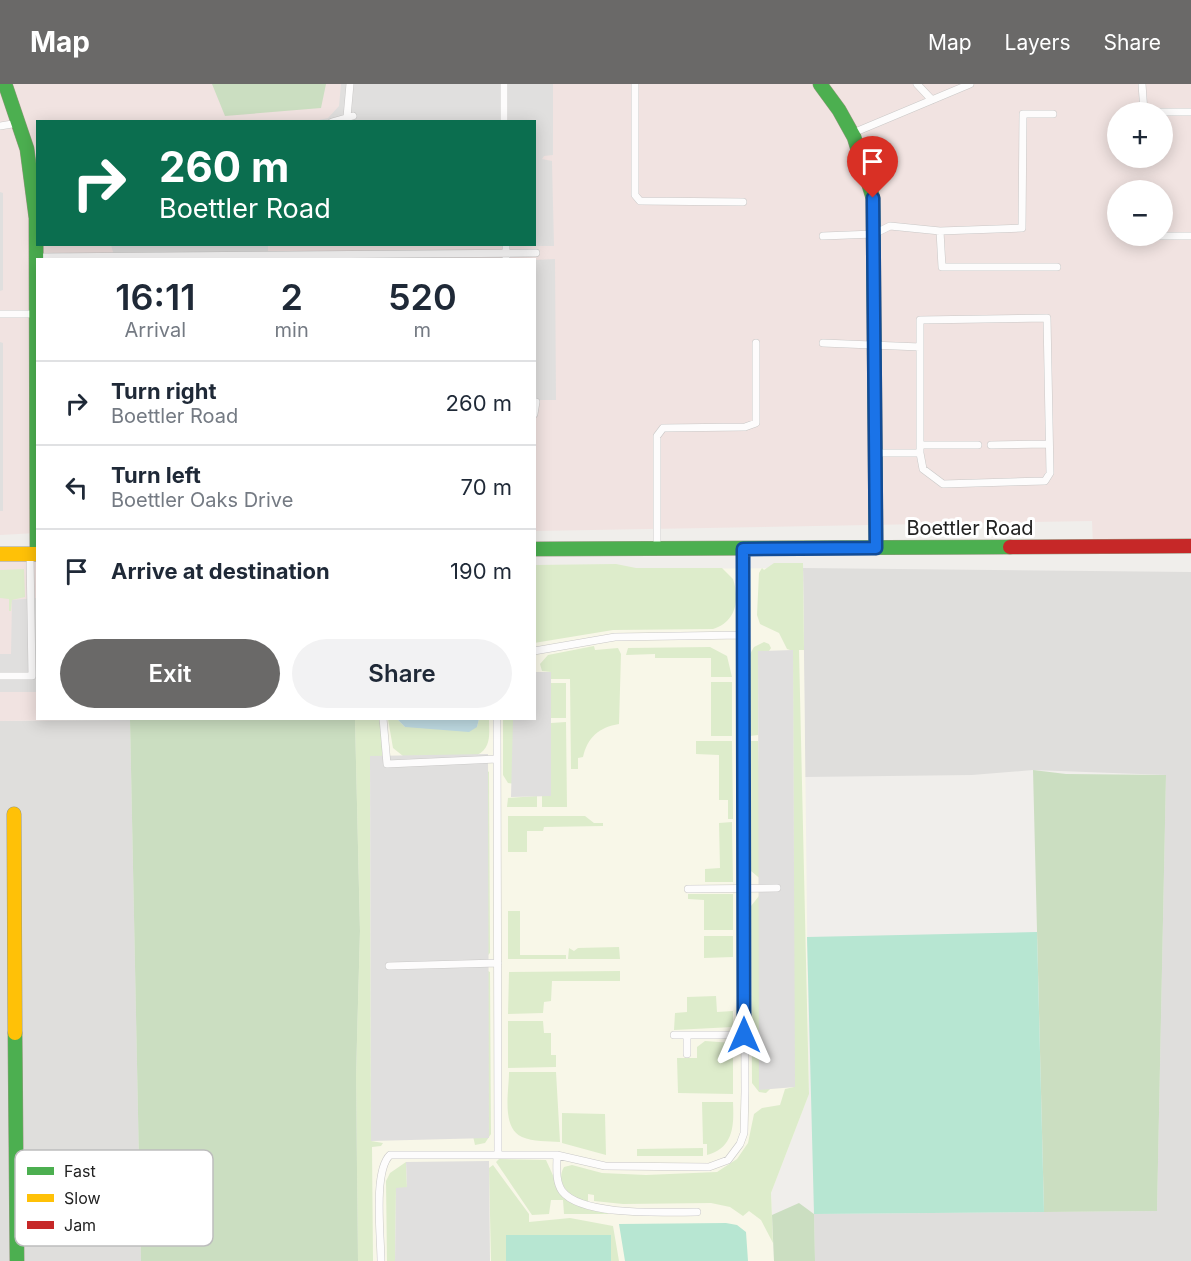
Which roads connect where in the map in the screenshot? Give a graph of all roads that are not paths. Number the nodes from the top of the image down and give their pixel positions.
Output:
1 (5, 84) edge
2 (350, 84) edge
3 (504, 84) edge
4 (634, 84) edge
5 (820, 84) edge
6 (917, 84) edge
7 (970, 84) edge
8 (1142, 84) edge
9 (932, 100) junction
10 (1144, 102) edge
11 (1173, 112) edge
12 (1191, 112) edge
13 (1053, 114) dead end
14 (339, 120) edge
15 (504, 120) edge
16 (18, 123) junction
17 (0, 126) edge
18 (853, 134) junction
19 (743, 202) dead end
20 (940, 231) junction
21 (874, 234) junction
22 (823, 236) dead end
23 (1173, 236) edge
24 (1191, 236) edge
25 (280, 246) edge
26 (536, 253) dead end
27 (280, 255) junction
28 (36, 257) junction
29 (506, 257) edge
30 (141, 258) edge
31 (1057, 267) dead end
32 (0, 314) edge
33 (36, 314) junction
34 (756, 343) dead end
35 (823, 343) dead end
36 (875, 344) junction
37 (920, 347) junction
38 (1049, 444) junction
39 (978, 445) dead end
40 (991, 445) dead end
41 (920, 449) junction
42 (875, 453) junction
43 (1191, 546) edge
44 (876, 548) junction
45 (536, 549) edge
46 (657, 549) junction
47 (743, 549) junction
48 (0, 554) edge
49 (35, 554) edge
50 (743, 635) junction
51 (536, 651) edge
52 (0, 676) edge
53 (383, 720) edge
54 (497, 720) edge
55 (497, 759) junction
56 (14, 814) dead end
57 (777, 888) dead end
58 (688, 889) dead end
59 (743, 889) junction
60 (498, 963) junction
61 (389, 966) dead end
62 (674, 1035) dead end
63 (687, 1035) junction
64 (744, 1035) junction
65 (687, 1054) dead end
66 (16, 1150) edge
67 (498, 1153) junction
68 (557, 1155) junction
69 (697, 1212) dead end
70 (16, 1246) edge
71 (16, 1261) edge
72 (381, 1261) edge

1 - 16 street
2 - 14 lane
3 - 15 lane
4 - 19 lane
5 - 18 street
6 - 9 lane
7 - 9 lane
8 - 10 lane
9 - 18 lane
11 - 12 lane
13 - 20 lane
16 - 17 lane
16 - 28 street
18 - 21 street
20 - 21 lane
20 - 31 lane
21 - 22 lane
21 - 36 street
23 - 24 lane
25 - 27 lane
26 - 29 lane
27 - 29 lane
27 - 30 lane
28 - 30 lane
28 - 33 street
32 - 33 lane
33 - 49 street
34 - 46 lane
35 - 36 lane
36 - 37 lane
36 - 42 street
37 - 38 lane
37 - 41 lane
38 - 40 lane
38 - 41 lane
39 - 41 lane
41 - 42 lane
42 - 44 street
43 - 44 street, Boettler Road
44 - 47 street, Boettler Road
45 - 46 street, Boettler Road
46 - 47 street, Boettler Road
47 - 50 lane
48 - 49 street
49 - 52 lane
50 - 51 lane
50 - 59 lane
53 - 55 lane
54 - 55 lane
55 - 60 lane
56 - 66 street
57 - 59 lane
58 - 59 lane
59 - 64 lane
60 - 61 lane
60 - 67 lane
62 - 63 lane
63 - 64 lane
63 - 65 lane
64 - 68 lane
67 - 68 lane
67 - 72 lane
68 - 69 lane
70 - 71 street

